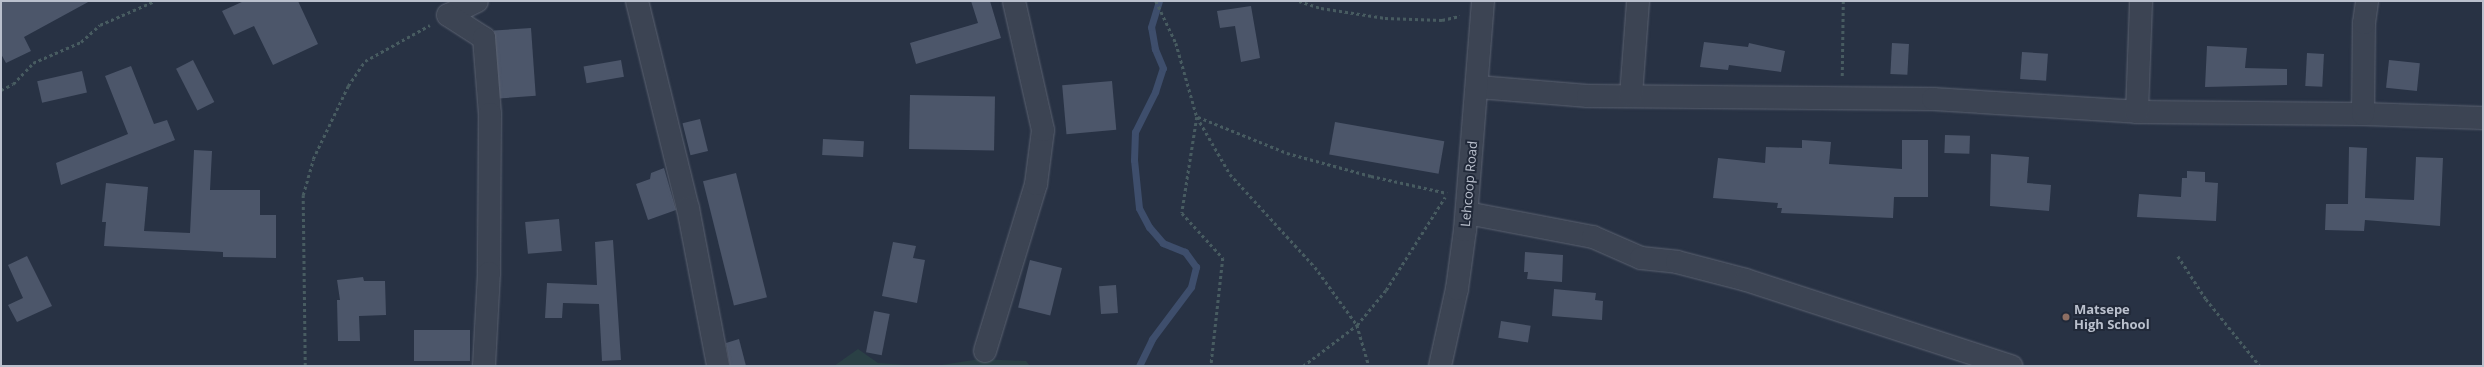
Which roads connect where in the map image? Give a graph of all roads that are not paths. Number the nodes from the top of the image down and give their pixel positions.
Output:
1 (477, 1) edge
2 (637, 1) edge
3 (1014, 1) edge
4 (1638, 1) edge
5 (2141, 1) edge
6 (2367, 1) edge
7 (1483, 8) edge
8 (1478, 87) junction
9 (1631, 96) junction
10 (2137, 112) junction
11 (2363, 114) junction
12 (2483, 118) edge
13 (1460, 200) junction
14 (985, 351) dead end
15 (484, 366) edge
16 (718, 366) edge
17 (1440, 366) edge
18 (2011, 366) edge

1 - 15 street
2 - 16 street
3 - 14 street
4 - 9 street
5 - 10 street
6 - 11 street
7 - 8 street, Lehcoop Road
8 - 9 street
8 - 13 street, Lehcoop Road
9 - 10 street
10 - 11 street
11 - 12 street
13 - 17 street, Lehcoop Road
13 - 18 street

